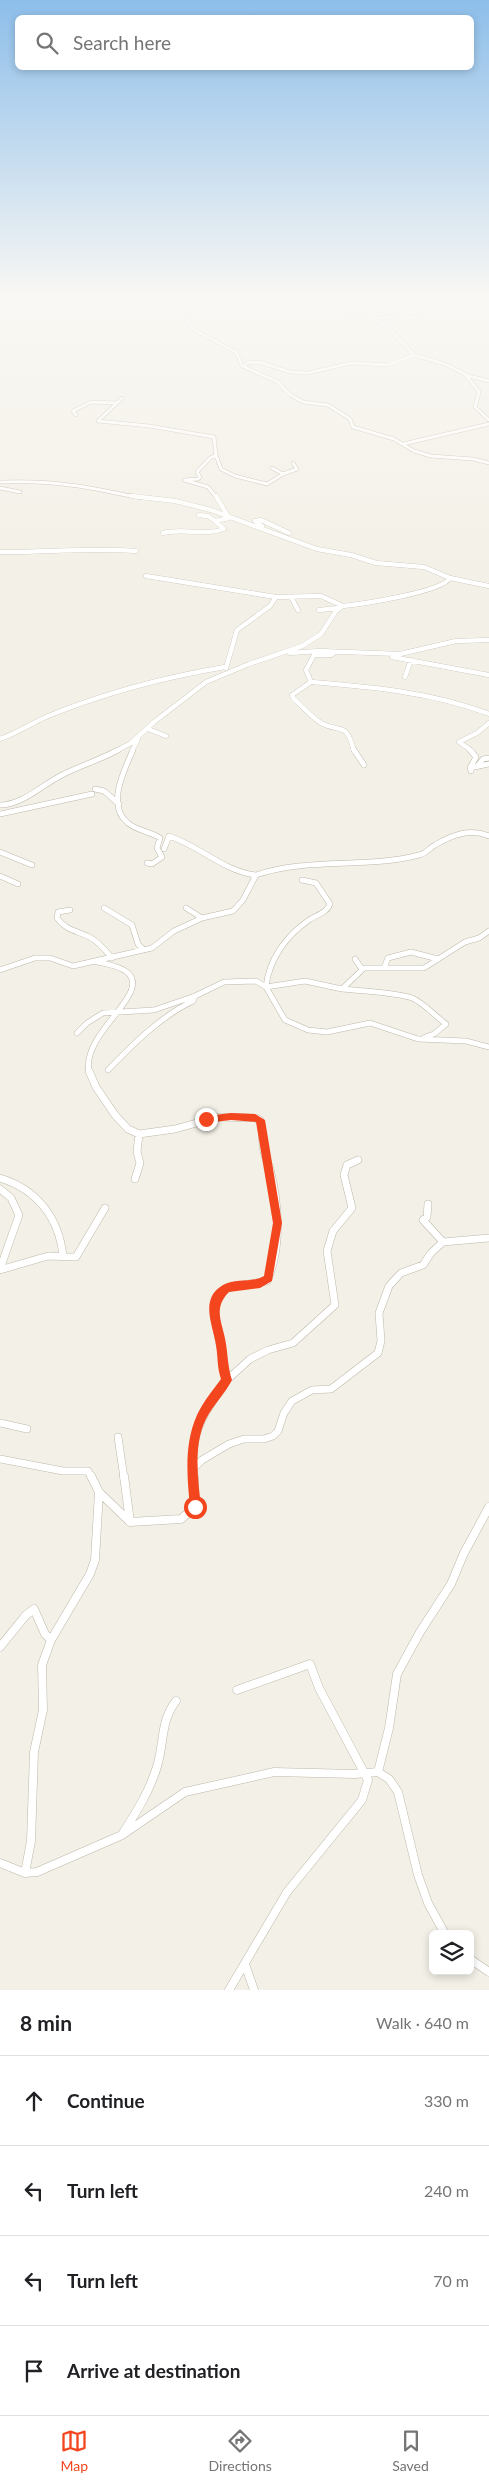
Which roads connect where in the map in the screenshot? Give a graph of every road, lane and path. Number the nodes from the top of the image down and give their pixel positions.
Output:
1 (285, 390) edge
2 (477, 390) edge
3 (122, 398) dead end
4 (117, 403) junction
5 (76, 415) dead end
6 (489, 420) edge
7 (489, 424) edge
8 (403, 444) junction
9 (216, 456) junction
10 (293, 463) dead end
11 (489, 463) edge
12 (272, 468) dead end
13 (283, 474) junction
14 (0, 482) edge
15 (0, 488) edge
16 (20, 492) dead end
17 (200, 514) dead end
18 (229, 518) junction
19 (215, 521) junction
20 (264, 530) junction
21 (163, 533) dead end
22 (289, 533) dead end
23 (136, 551) dead end
24 (0, 552) edge
25 (146, 576) dead end
26 (450, 578) junction
27 (489, 586) edge
28 (267, 595) junction
29 (291, 596) junction
30 (276, 597) junction
31 (272, 602) junction
32 (340, 607) junction
33 (298, 610) dead end
34 (319, 610) dead end
35 (489, 640) edge
36 (335, 652) junction
37 (283, 653) junction
38 (378, 654) junction
39 (411, 660) junction
40 (225, 667) junction
41 (230, 672) junction
42 (489, 675) edge
43 (405, 677) dead end
44 (311, 682) junction
45 (489, 714) edge
46 (489, 723) edge
47 (148, 729) junction
48 (166, 736) dead end
49 (0, 739) edge
50 (138, 739) junction
51 (489, 758) edge
52 (489, 764) edge
53 (364, 765) dead end
54 (478, 765) junction
55 (119, 804) junction
56 (1, 806) edge
57 (0, 814) edge
58 (489, 836) edge
59 (164, 848) dead end
60 (0, 852) edge
61 (147, 863) dead end
62 (32, 865) dead end
63 (256, 875) junction
64 (0, 876) edge
65 (302, 880) dead end
66 (18, 884) dead end
67 (104, 908) dead end
68 (186, 908) dead end
69 (70, 910) dead end
70 (202, 918) junction
71 (489, 931) edge
72 (143, 949) junction
73 (112, 958) junction
74 (354, 959) dead end
75 (438, 959) junction
76 (94, 961) junction
77 (384, 968) junction
78 (362, 969) junction
79 (0, 970) edge
80 (266, 987) junction
81 (342, 989) junction
82 (195, 996) junction
83 (122, 1010) junction
84 (77, 1033) dead end
85 (413, 1038) junction
86 (489, 1047) edge
87 (108, 1070) dead end
88 (139, 1134) junction
89 (358, 1160) dead end
90 (0, 1178) edge
91 (136, 1179) dead end
92 (0, 1189) edge
93 (428, 1204) dead end
94 (105, 1208) dead end
95 (489, 1238) edge
96 (443, 1242) junction
97 (63, 1256) junction
98 (0, 1270) edge
99 (227, 1380) junction
100 (0, 1423) edge
101 (27, 1430) dead end
102 (118, 1437) dead end
103 (0, 1459) edge
104 (192, 1470) junction
105 (99, 1492) junction
106 (489, 1508) edge
107 (130, 1522) junction
108 (51, 1640) junction
109 (0, 1648) edge
110 (238, 1690) dead end
111 (176, 1701) dead end
112 (378, 1772) junction
113 (365, 1773) junction
114 (122, 1836) junction
115 (0, 1865) edge
116 (25, 1873) junction
117 (443, 1930) edge
118 (474, 1963) edge
119 (245, 1964) junction
120 (489, 1972) edge
121 (229, 1990) edge
122 (254, 1990) edge

1 - 8 street
2 - 6 street
3 - 4 street
4 - 5 street
4 - 9 street
7 - 8 street
8 - 11 street
9 - 13 street
9 - 18 street
10 - 13 street
12 - 13 street
14 - 18 street
15 - 16 street
17 - 19 street
18 - 19 street
18 - 20 street
19 - 21 street
20 - 22 street
20 - 26 street
23 - 24 street
25 - 28 street
26 - 27 street
26 - 32 street
28 - 30 street
28 - 31 street
29 - 30 street
29 - 32 street
29 - 33 street
30 - 31 street
31 - 40 street
32 - 34 street
32 - 37 street
35 - 38 street
36 - 37 street
36 - 38 street
36 - 44 street
37 - 41 street
38 - 39 street
39 - 42 street
39 - 43 street
40 - 41 street
40 - 49 street
41 - 47 street
44 - 45 street
44 - 53 street
46 - 54 street
47 - 48 street
47 - 50 street
50 - 55 street
50 - 56 street
51 - 54 street
52 - 54 street
55 - 57 street
55 - 61 street
56 - 57 street
58 - 63 street
59 - 63 street
60 - 62 street
63 - 70 street
64 - 66 street
65 - 80 street
67 - 72 street
68 - 70 street
69 - 73 street
70 - 72 street
71 - 75 street
72 - 73 street
73 - 76 street
74 - 78 street
75 - 77 street
75 - 77 street
76 - 79 street
76 - 83 street
77 - 78 street
78 - 81 street
80 - 81 street
80 - 82 street
80 - 85 street
81 - 85 street
82 - 83 street
82 - 87 street
83 - 84 street
83 - 88 street
85 - 86 street
88 - 91 street
88 - 99 street
89 - 99 street
90 - 97 street
92 - 98 street
93 - 96 street
94 - 97 street
95 - 96 street
96 - 104 street
97 - 98 street
99 - 104 street
100 - 101 street
102 - 107 street
103 - 105 street
104 - 107 street
105 - 107 street
105 - 108 street
106 - 112 street
108 - 109 street
108 - 116 street
110 - 113 street
111 - 114 street
112 - 113 street
112 - 117 street
113 - 114 street
113 - 119 street
114 - 116 street
115 - 116 street
118 - 120 street
119 - 121 street
119 - 122 street

